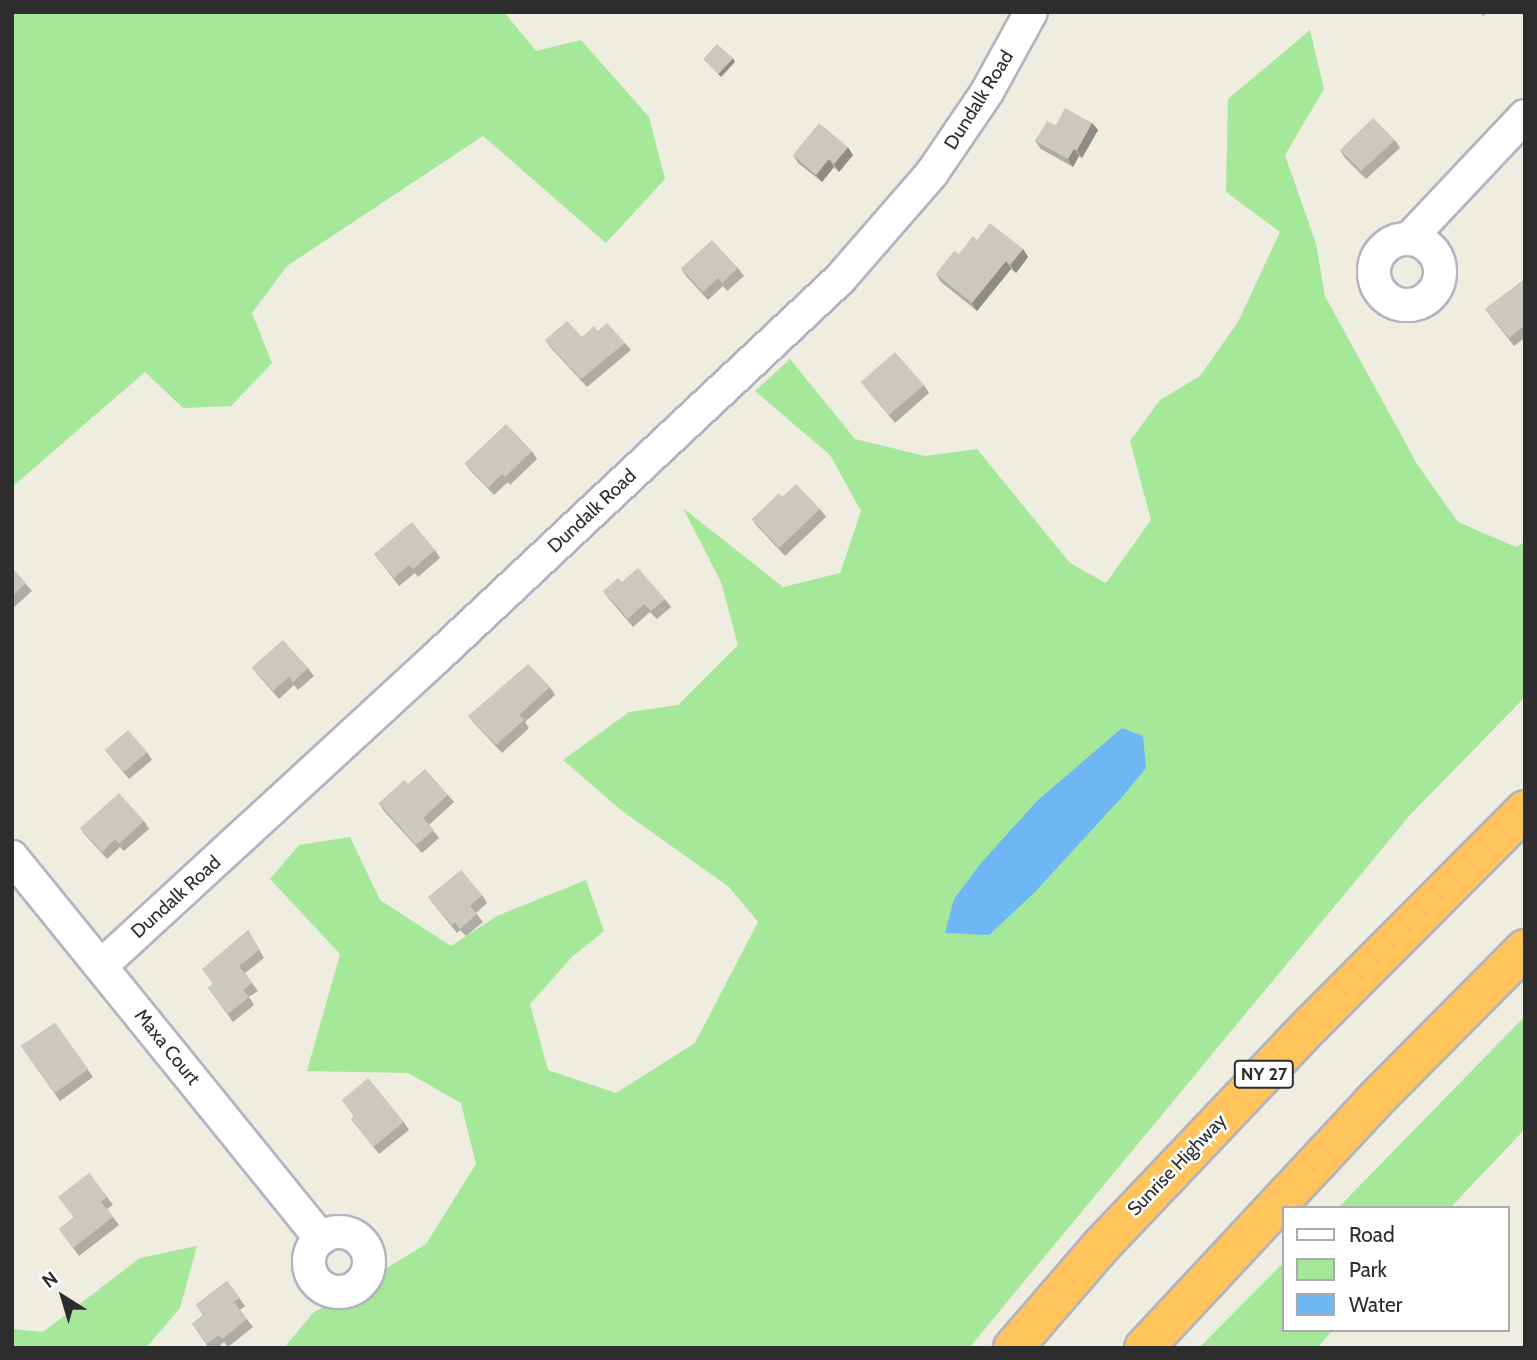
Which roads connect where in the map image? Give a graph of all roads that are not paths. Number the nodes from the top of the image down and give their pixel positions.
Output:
1 (1031, 12) edge
2 (1525, 116) edge
3 (1409, 239) dead end
4 (1525, 810) edge
5 (12, 857) edge
6 (1525, 948) edge
7 (100, 966) junction
8 (321, 1238) dead end
9 (1013, 1348) edge
10 (1144, 1348) edge

1 - 7 street, Dundalk Road
2 - 3 street
4 - 9 highway, Sunrise Highway / NY 27
5 - 7 street, Maxa Court
6 - 10 highway
7 - 8 street, Maxa Court

